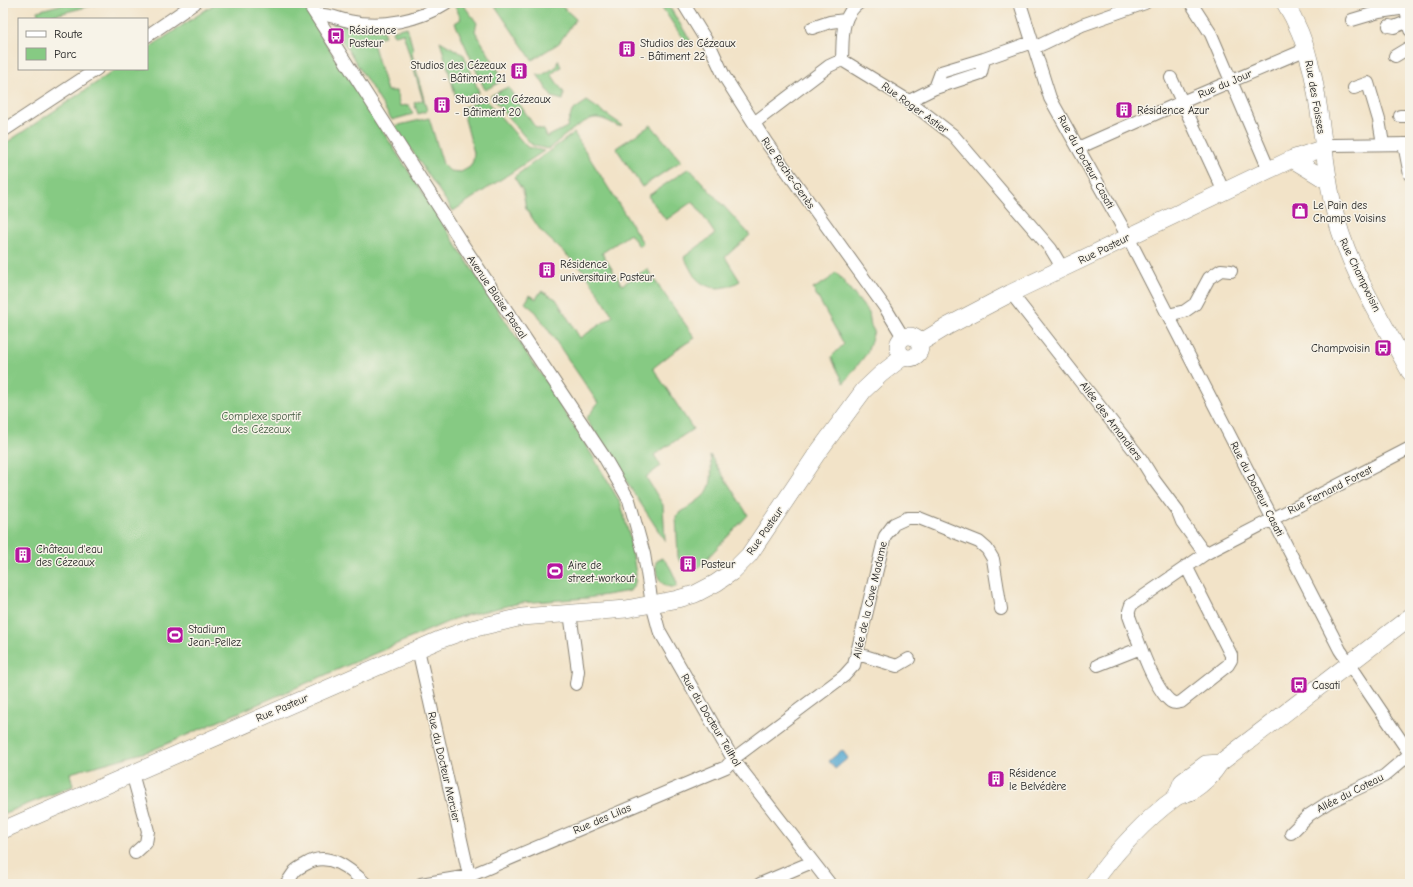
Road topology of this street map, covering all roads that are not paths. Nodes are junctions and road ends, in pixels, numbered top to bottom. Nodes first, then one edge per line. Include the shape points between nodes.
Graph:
1 (195, 3) edge
2 (308, 3) edge
3 (446, 3) edge
4 (683, 3) edge
5 (859, 3) edge
6 (1020, 3) edge
7 (1145, 3) edge
8 (1191, 3) edge
9 (1288, 4) edge
10 (1133, 5) edge
11 (1405, 5) edge
12 (316, 16) junction
13 (845, 20) junction
14 (1352, 20) dead end
15 (1389, 26) dead end
16 (1409, 26) edge
17 (812, 28) dead end
18 (148, 35) edge
19 (1033, 45) junction
20 (1410, 47) edge
21 (1307, 49) junction
22 (1395, 56) dead end
23 (842, 60) junction
24 (95, 70) edge
25 (1171, 78) dead end
26 (1231, 81) junction
27 (1354, 88) dead end
28 (908, 101) junction
29 (1182, 102) junction
30 (754, 123) junction
31 (3, 131) edge
32 (1383, 144) junction
33 (1407, 144) edge
34 (1078, 148) junction
35 (1324, 148) junction
36 (1292, 159) junction
37 (1269, 170) junction
38 (1410, 175) edge
39 (1328, 181) junction
40 (1224, 192) junction
41 (1128, 237) junction
42 (1063, 269) junction
43 (1231, 271) dead end
44 (1011, 293) junction
45 (1168, 315) junction
46 (903, 337) junction
47 (920, 343) junction
48 (903, 357) junction
49 (1410, 372) edge
50 (1410, 448) edge
51 (1272, 520) junction
52 (1206, 554) junction
53 (1186, 566) junction
54 (652, 604) junction
55 (1001, 609) dead end
56 (570, 613) junction
57 (1410, 617) edge
58 (1141, 648) junction
59 (418, 649) junction
60 (858, 654) junction
61 (909, 659) dead end
62 (1348, 663) junction
63 (1098, 665) dead end
64 (576, 684) dead end
65 (1410, 754) edge
66 (733, 759) junction
67 (132, 773) junction
68 (3, 830) edge
69 (1291, 833) dead end
70 (135, 853) dead end
71 (812, 862) junction
72 (470, 880) edge
73 (286, 884) edge
74 (366, 884) edge
75 (422, 884) edge
76 (760, 884) edge
77 (830, 884) edge
78 (1093, 884) edge

1 - 18 street
2 - 12 street, Avenue Blaise Pascal
3 - 12 street via 416,17 386,23 362,23 321,14
4 - 30 street, Rue Roche-Genès
5 - 13 street
6 - 19 street, Rue du Docteur Casati
7 - 10 street
8 - 26 street via 1211,34
9 - 21 main road, Rue des Foisses
10 - 19 street
11 - 14 street
11 - 16 street
12 - 54 street, Avenue Blaise Pascal via 465,248 603,455 629,500 644,554
13 - 17 street
13 - 23 street via 842,31
15 - 16 street
19 - 28 street via 984,59 981,73 934,88
19 - 34 street, Rue du Docteur Casati via 1050,98
20 - 22 street
21 - 26 street, Rue du Jour
21 - 35 main road, Rue des Foisses
23 - 28 street, Rue Roger Astier
23 - 30 street via 829,66
24 - 31 street
25 - 29 street
26 - 29 street, Rue du Jour
26 - 37 street
27 - 32 street via 1368,83
28 - 42 street, Rue Roger Astier via 953,135 1050,249
29 - 34 street, Rue du Jour
29 - 40 street
30 - 46 street, Rue Roche-Genès
32 - 33 street
32 - 35 street via 1333,145
33 - 38 street
34 - 41 street, Rue du Docteur Casati
35 - 36 main road, Rue Pasteur
35 - 39 main road, Rue Champvoisin
36 - 37 main road, Rue Pasteur
36 - 39 main road
37 - 40 main road, Rue Pasteur
39 - 49 main road, Rue Champvoisin via 1332,205 1351,261
40 - 41 main road, Rue Pasteur
41 - 42 main road, Rue Pasteur
41 - 45 street, Rue du Docteur Casati
42 - 44 main road, Rue Pasteur
43 - 45 street via 1221,270 1209,278 1195,304 1185,311
44 - 47 main road, Rue Pasteur
44 - 52 street, Allée des Amandiers via 1140,459
45 - 51 street, Rue du Docteur Casati
46 - 47 main road via 913,336
46 - 48 main road via 897,345 898,352
47 - 48 main road via 918,354 911,358
48 - 54 main road, Rue Pasteur via 864,390 749,555 732,572 695,594
50 - 51 street, Rue Fernand Forest
51 - 52 street, Rue Fernand Forest
51 - 62 street, Rue du Docteur Casati
52 - 53 street, Rue Fernand Forest
53 - 58 street, Rue Fernand Forest via 1132,605 1128,611
53 - 58 street via 1231,655 1231,660 1228,665 1176,704 1170,701 1157,684
54 - 56 main road, Rue Pasteur via 626,609
54 - 66 street, Rue du Docteur Teilhol via 659,630
55 - 60 street, Allée de la Cave Madame via 993,558 987,549 979,542 919,518 907,518 894,524 885,536
56 - 59 main road, Rue Pasteur via 502,621 467,630
56 - 64 street via 578,671
57 - 62 main road
58 - 63 street
59 - 67 main road, Rue Pasteur
59 - 72 street, Rue du Docteur Mercier
60 - 61 street via 898,666
60 - 66 street, Allée de la Cave Madame via 854,665 844,676
62 - 65 street, Rue du Docteur Casati
62 - 78 main road via 1220,763 1212,774 1191,791 1176,797 1146,822
65 - 69 street, Allée du Coteau via 1384,776 1329,802
66 - 71 street, Rue du Docteur Teilhol
66 - 72 street, Rue des Lilas via 726,767
67 - 68 main road, Rue Pasteur
67 - 70 street via 148,831 146,843
71 - 76 street
71 - 77 street, Rue du Docteur Teilhol
72 - 75 street, Rue des Lilas
73 - 74 street via 296,870 311,861 327,859 355,873

